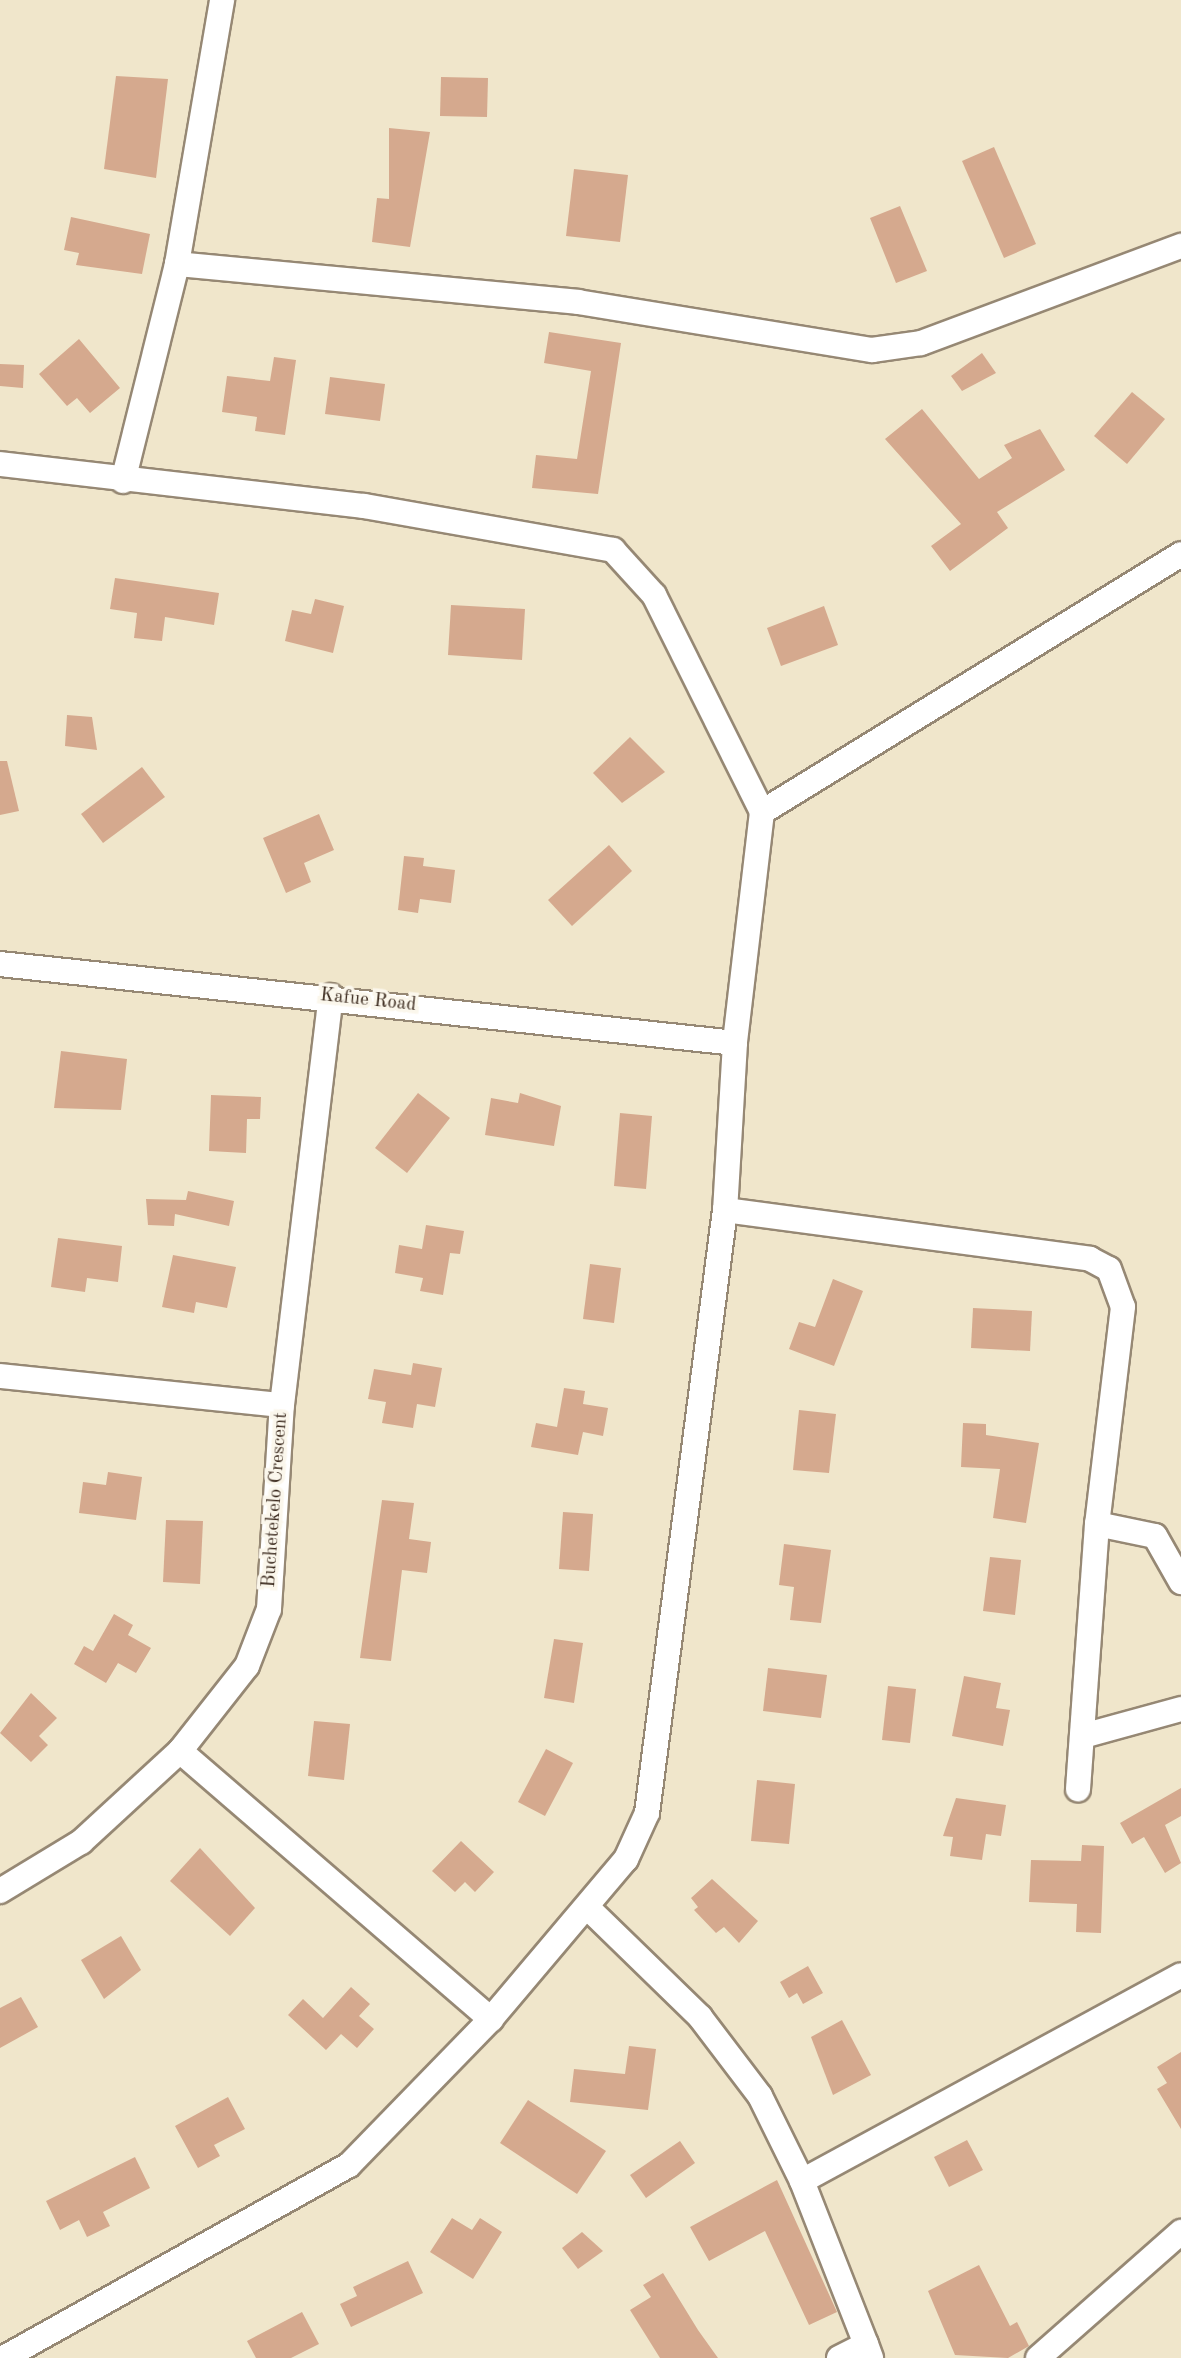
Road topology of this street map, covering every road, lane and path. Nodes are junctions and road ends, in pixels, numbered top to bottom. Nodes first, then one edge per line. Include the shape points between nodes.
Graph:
1 (222, 0) edge
2 (1181, 246) edge
3 (177, 264) junction
4 (0, 464) edge
5 (122, 481) junction
6 (1181, 554) edge
7 (762, 812) junction
8 (0, 964) edge
9 (331, 996) junction
10 (735, 1043) junction
11 (725, 1210) junction
12 (0, 1376) edge
13 (282, 1405) junction
14 (1097, 1524) junction
15 (1181, 1582) edge
16 (1181, 1709) edge
17 (1083, 1736) junction
18 (180, 1751) junction
19 (1077, 1789) dead end
20 (0, 1891) edge
21 (587, 1907) junction
22 (1178, 1983) edge
23 (492, 2019) junction
24 (802, 2180) junction
25 (1181, 2232) edge
26 (868, 2351) edge
27 (4, 2358) edge
28 (839, 2358) edge
29 (1038, 2358) edge

1 - 3 street
2 - 3 street via 921,343 872,350 578,302
3 - 5 street
4 - 5 street
5 - 7 street via 364,506 613,550 654,595
6 - 7 street
7 - 10 street
8 - 9 street, Kafue Road
9 - 10 street, Kafue Road
9 - 13 street, Buchetekelo Crescent
10 - 11 street
11 - 14 street via 1090,1259 1109,1269 1123,1307
11 - 21 street via 647,1813 626,1860
12 - 13 street
13 - 18 street, Buchetekelo Crescent via 269,1608 247,1666
14 - 15 street via 1137,1527 1155,1536
14 - 17 street
16 - 17 street
17 - 19 street
18 - 20 street, Buchetekelo Crescent via 81,1842
18 - 23 street
21 - 23 street
21 - 24 street via 700,2017 760,2096
22 - 24 street
23 - 27 street via 349,2165
24 - 26 street
25 - 29 street
26 - 28 street

